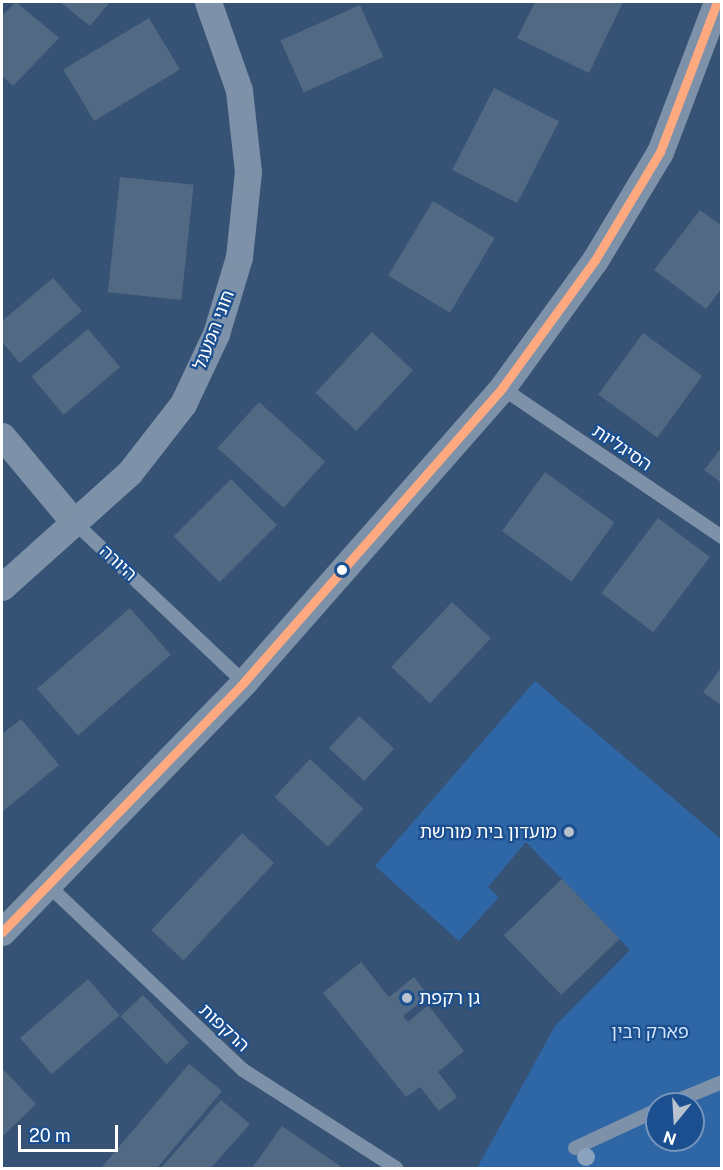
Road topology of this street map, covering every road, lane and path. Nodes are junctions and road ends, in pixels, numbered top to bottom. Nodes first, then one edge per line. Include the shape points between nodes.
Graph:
1 (208, 2) edge
2 (717, 2) edge
3 (714, 39) edge
4 (502, 388) junction
5 (2, 436) edge
6 (74, 522) junction
7 (722, 537) edge
8 (2, 587) edge
9 (244, 682) junction
10 (49, 886) junction
11 (2, 932) edge
12 (722, 1082) edge
13 (698, 1092) edge
14 (645, 1116) edge
15 (575, 1148) dead end
16 (396, 1168) edge

1 - 6 street, חוני המעגל via 239,90 248,171 239,257 216,334 183,404 130,472
2 - 3 street
3 - 4 street via 660,152 595,260
4 - 7 lane, הסיגליות
4 - 9 street
5 - 6 street, היורה
6 - 8 street, חוני המעגל
6 - 9 lane, היורה
9 - 10 street
10 - 11 street
10 - 16 lane, הרקפות via 243,1070
12 - 13 lane
14 - 15 lane

